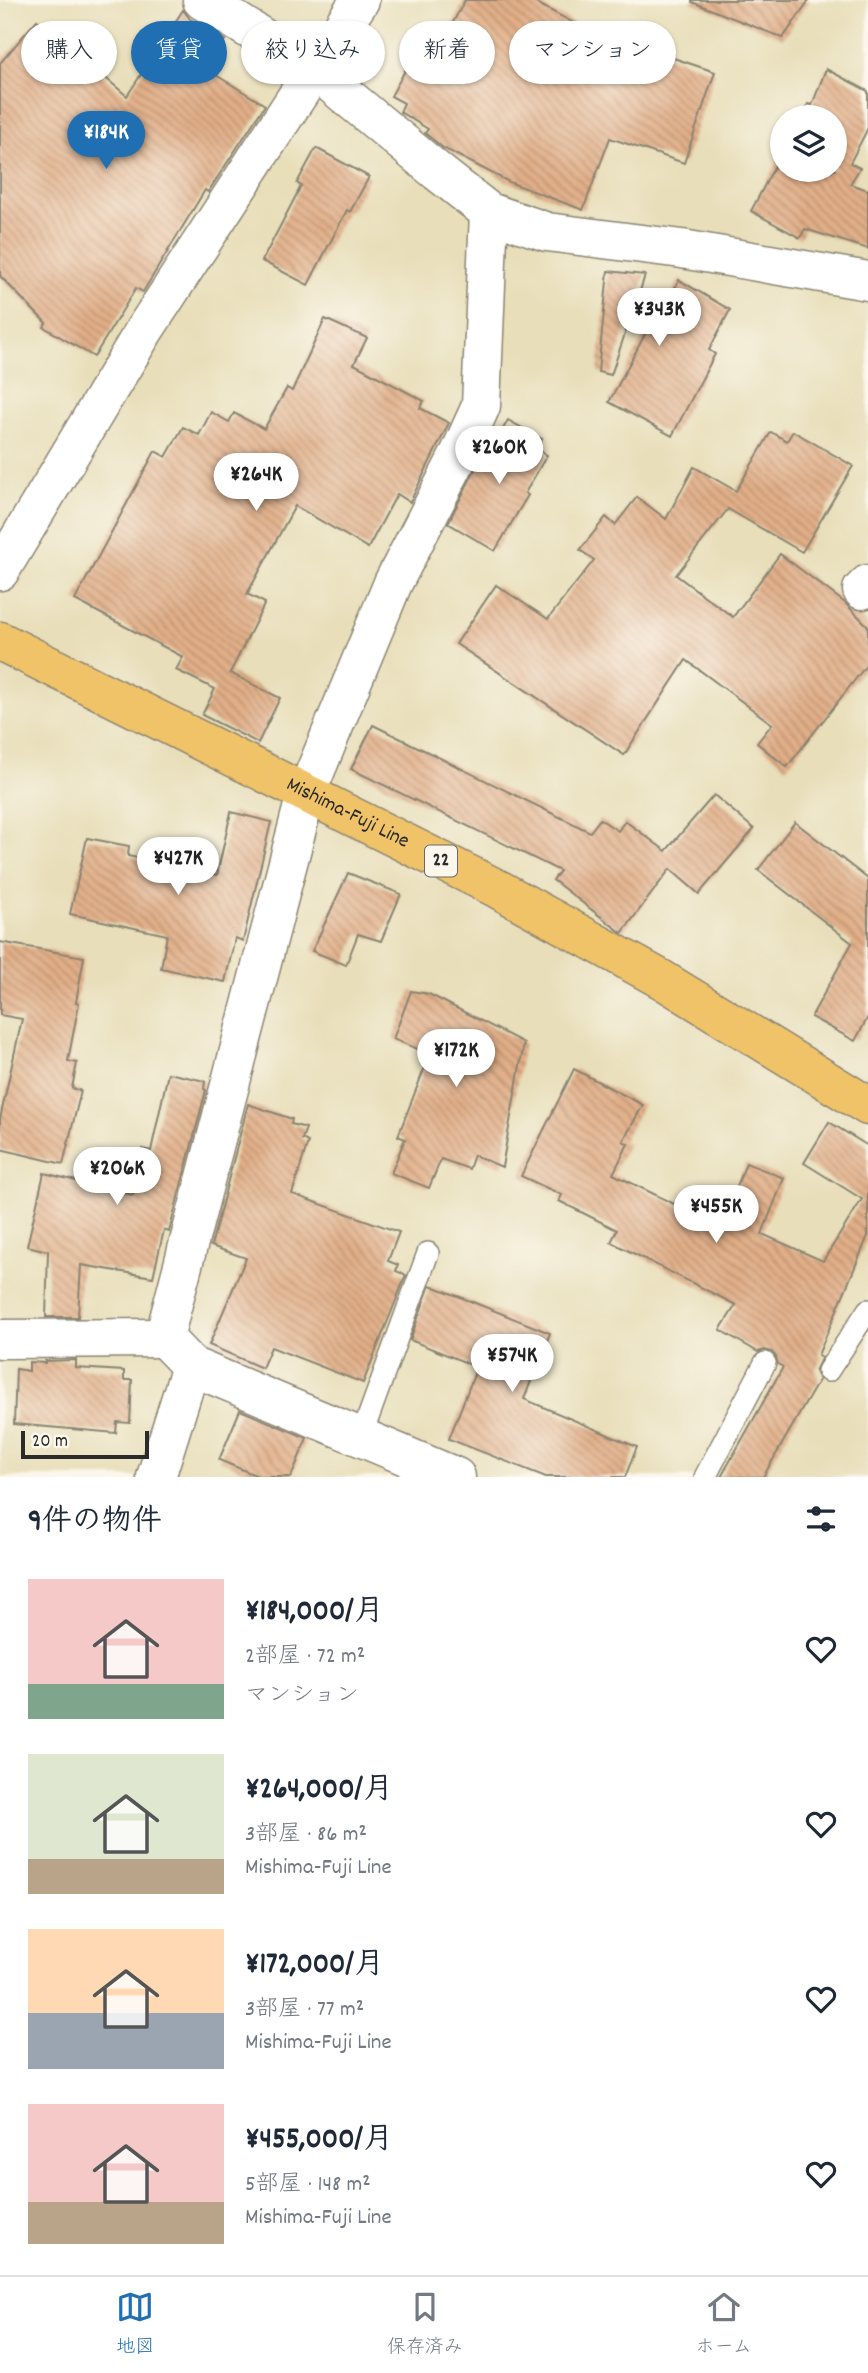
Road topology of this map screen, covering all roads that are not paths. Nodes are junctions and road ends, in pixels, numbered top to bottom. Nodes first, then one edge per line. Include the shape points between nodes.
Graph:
1 (202, 0) edge
2 (360, 0) edge
3 (346, 21) edge
4 (241, 24) edge
5 (306, 84) edge
6 (332, 84) edge
7 (489, 212) junction
8 (868, 281) edge
9 (0, 571) edge
10 (0, 641) edge
11 (306, 794) junction
12 (868, 1106) edge
13 (428, 1253) dead end
14 (868, 1310) edge
15 (164, 1338) junction
16 (0, 1339) edge
17 (765, 1363) dead end
18 (191, 1366) junction
19 (828, 1371) dead end
20 (361, 1437) junction
21 (156, 1477) edge
22 (456, 1477) edge
23 (705, 1477) edge

1 - 4 street
2 - 3 street
5 - 9 street via 145,329
6 - 7 street
7 - 8 street via 547,232
7 - 11 street via 481,405 393,583
10 - 11 main road, Mishima-Fuji Line / 22
11 - 12 main road, Mishima-Fuji Line / 22 via 498,889 649,972
11 - 15 street
13 - 20 lane
14 - 19 lane
15 - 16 street
15 - 18 street
17 - 23 lane
18 - 20 street
18 - 21 street
20 - 22 street

